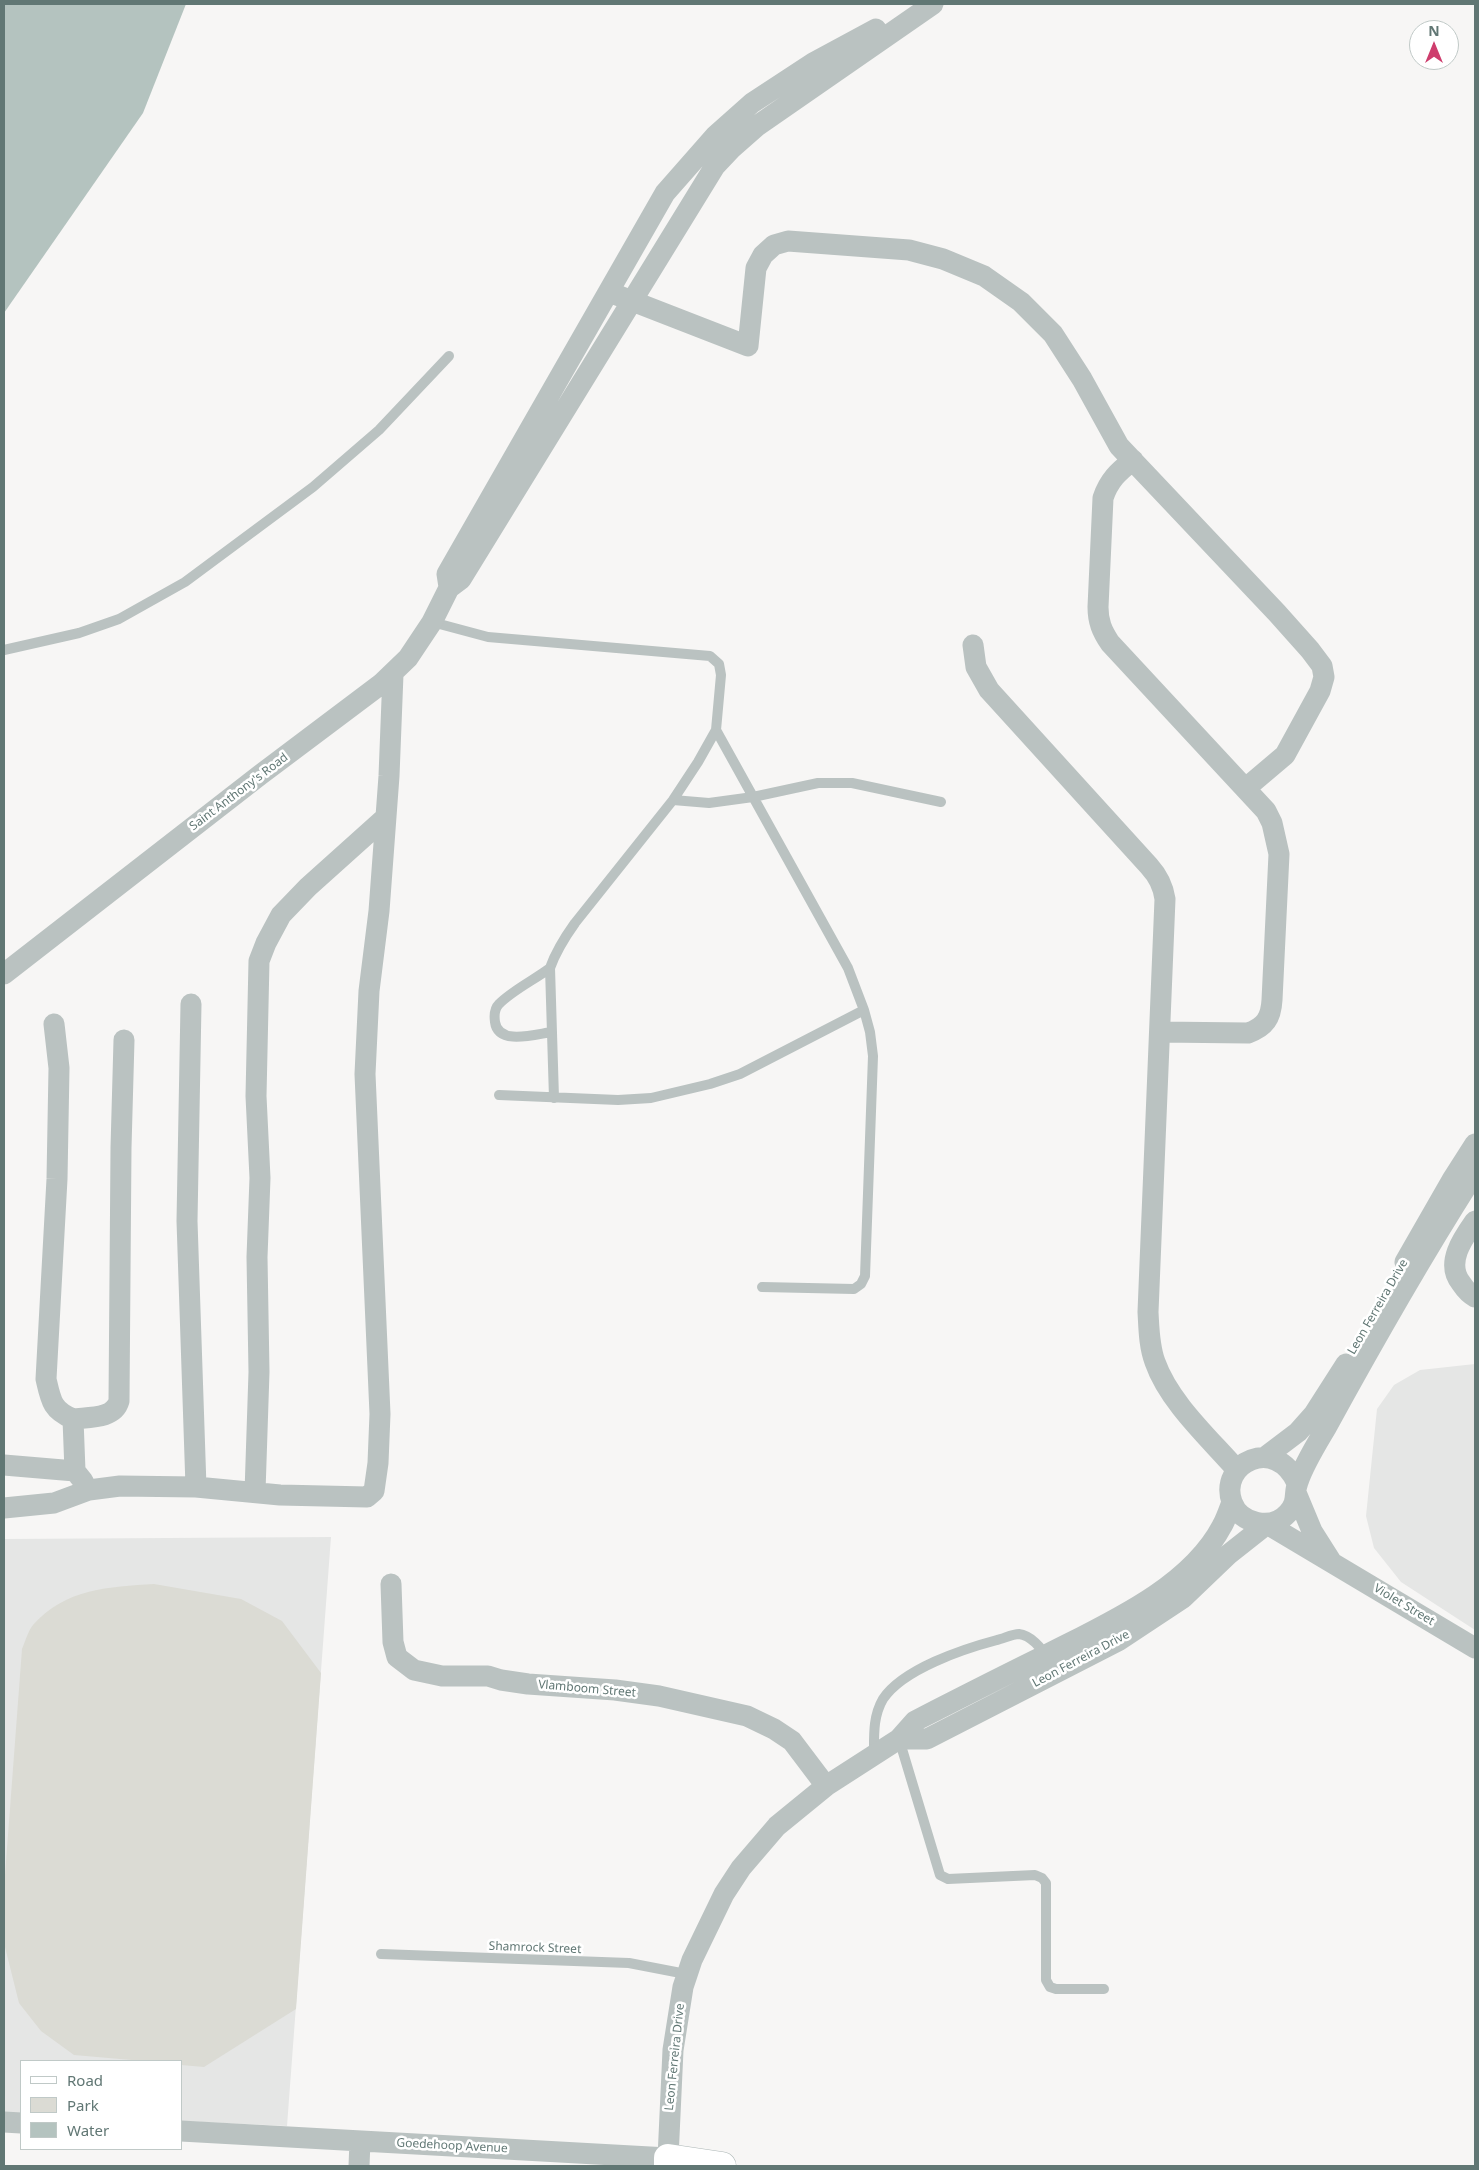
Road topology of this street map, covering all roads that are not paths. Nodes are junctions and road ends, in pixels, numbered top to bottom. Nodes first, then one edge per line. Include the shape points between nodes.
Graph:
1 (922, 4) edge
2 (933, 4) edge
3 (609, 292) junction
4 (632, 302) junction
5 (449, 356) dead end
6 (1133, 460) junction
7 (449, 588) junction
8 (432, 622) junction
9 (973, 646) dead end
10 (4, 650) edge
11 (393, 674) junction
12 (716, 730) junction
13 (1246, 788) junction
14 (753, 797) junction
15 (673, 800) junction
16 (941, 802) dead end
17 (386, 817) junction
18 (550, 968) junction
19 (4, 974) edge
20 (191, 1004) dead end
21 (864, 1010) junction
22 (54, 1024) dead end
23 (552, 1032) junction
24 (1160, 1032) junction
25 (124, 1040) dead end
26 (499, 1095) dead end
27 (554, 1098) junction
28 (1475, 1144) edge
29 (1475, 1173) edge
30 (1475, 1221) edge
31 (762, 1287) dead end
32 (1475, 1297) edge
33 (73, 1419) junction
34 (1265, 1457) junction
35 (4, 1465) edge
36 (1237, 1470) junction
37 (75, 1471) junction
38 (196, 1487) junction
39 (1297, 1489) junction
40 (89, 1490) junction
41 (255, 1492) junction
42 (1232, 1502) junction
43 (4, 1508) edge
44 (1267, 1524) junction
45 (1332, 1563) junction
46 (391, 1584) dead end
47 (1475, 1648) edge
48 (1046, 1655) junction
49 (1055, 1674) junction
50 (899, 1739) junction
51 (874, 1755) junction
52 (826, 1786) junction
53 (381, 1954) dead end
54 (686, 1974) junction
55 (1104, 1989) dead end
56 (4, 2122) edge
57 (20, 2123) edge
58 (182, 2132) edge
59 (360, 2141) junction
60 (668, 2162) edge
61 (359, 2166) edge
62 (722, 2166) edge

1 - 3 street via 813,63 752,103 716,136 665,193
2 - 4 street via 764,120 732,148 715,166
3 - 4 street
3 - 7 street via 447,574
4 - 6 street via 748,346 756,268 774,245 788,241 899,249 943,258 984,276 1021,302 1053,334 1119,446
4 - 7 street via 461,579
5 - 10 lane via 379,430 313,487 185,582 118,619 60,638
6 - 13 street via 1114,475 1103,498 1098,620 1110,643
6 - 13 street via 1284,620 1322,666 1324,677 1320,691 1285,755
7 - 8 street, Saint Anthony's Road
8 - 11 street, Saint Anthony's Road
8 - 12 lane via 488,636 710,656 719,664 721,675
9 - 24 street via 980,678 1153,870 1163,886 1166,899
11 - 17 street
11 - 19 street, Saint Anthony's Road
12 - 14 lane
12 - 15 lane
13 - 24 street via 1266,811 1278,846 1272,1010 1261,1028 1248,1033
14 - 15 lane via 709,803
14 - 16 lane via 818,783 852,783
14 - 21 lane via 848,968
15 - 18 lane via 575,923
17 - 41 street via 281,915 258,961 259,1372
17 - 41 street via 369,991 365,1074 380,1414 374,1490 367,1497
18 - 23 lane
18 - 23 lane via 498,1005 494,1014 495,1028 503,1035 514,1037
20 - 38 street via 187,1221
21 - 27 lane via 740,1074 710,1084 650,1098
21 - 31 lane via 873,1056 865,1276 854,1289
22 - 33 street via 59,1086 57,1179 46,1380 57,1410
23 - 27 lane
24 - 36 street via 1148,1312 1150,1340 1164,1383
25 - 33 street via 119,1400 114,1412
26 - 27 lane
28 - 34 street, Leon Ferreira Drive via 1323,1401 1298,1432
29 - 39 street, Leon Ferreira Drive via 1378,1337
30 - 32 street via 1455,1259 1457,1279
33 - 37 street
34 - 36 street via 1249,1461
34 - 39 street via 1285,1464
35 - 37 street
36 - 42 street via 1230,1491
37 - 40 street
38 - 40 street via 120,1486
38 - 41 street
39 - 44 street via 1294,1505 1287,1515
39 - 45 street via 1312,1531
40 - 43 street via 54,1503
42 - 44 street via 1245,1518
42 - 48 street, Leon Ferreira Drive via 1211,1543 1163,1589 1115,1620
44 - 45 street, Violet Street
44 - 49 street, Leon Ferreira Drive via 1182,1598 1118,1642
45 - 47 street, Violet Street
46 - 52 street, Vlamboom Street via 393,1642 398,1657 414,1670 442,1676 488,1676 528,1684 615,1690 747,1716 792,1741
48 - 49 lane
48 - 50 street, Leon Ferreira Drive via 915,1721
48 - 51 lane via 1030,1638 1018,1634 955,1652 905,1678 885,1697 878,1709 874,1722
49 - 50 street, Leon Ferreira Drive via 927,1739
50 - 51 street, Leon Ferreira Drive
50 - 55 lane via 940,1875 948,1879 1035,1875 1042,1878 1046,1883 1046,1980 1050,1987 1056,1989
51 - 52 street, Leon Ferreira Drive
52 - 54 street, Leon Ferreira Drive via 778,1826 741,1868 708,1925
53 - 54 lane, Shamrock Street via 629,1964
54 - 60 street, Leon Ferreira Drive via 675,2031
56 - 57 street
58 - 59 street, Goedehoop Avenue
59 - 60 street, Goedehoop Avenue
59 - 61 street
60 - 62 street, Goedehoop Avenue

